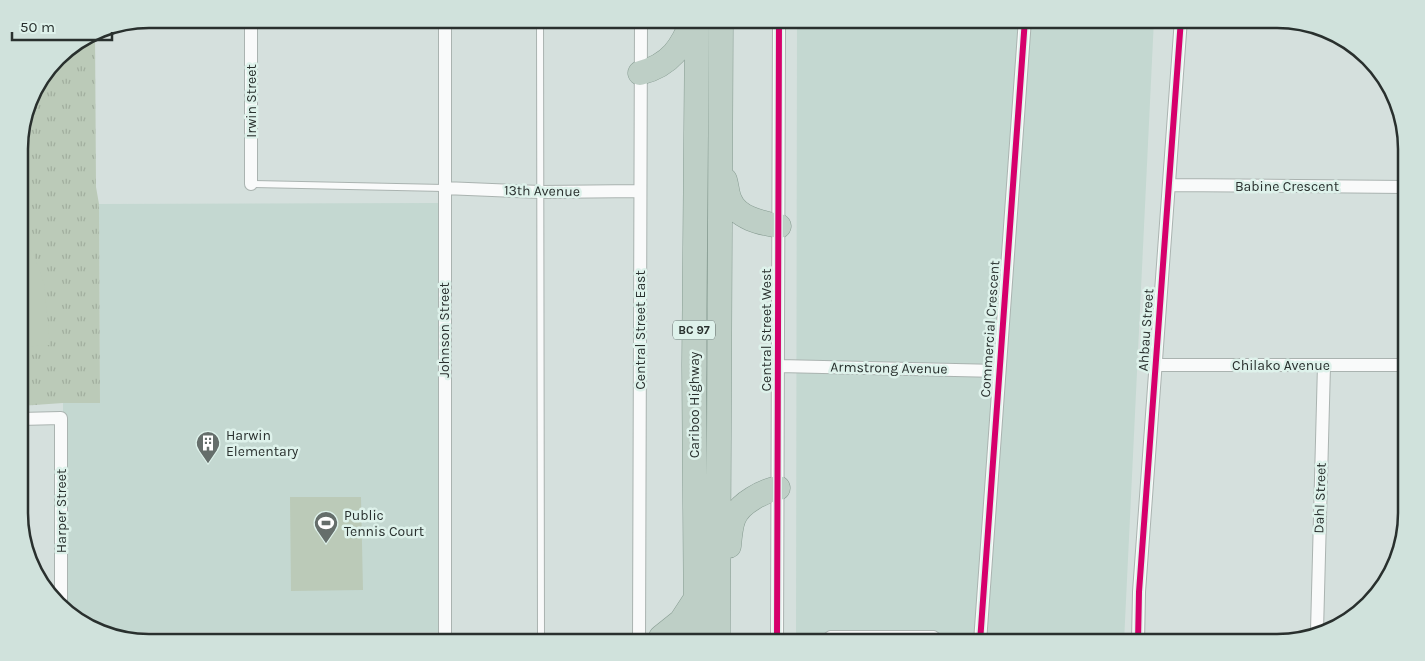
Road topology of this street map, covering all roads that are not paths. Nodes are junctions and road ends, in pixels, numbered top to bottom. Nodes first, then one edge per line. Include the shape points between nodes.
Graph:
1 (251, 28) edge
2 (445, 28) edge
3 (540, 28) edge
4 (641, 28) edge
5 (690, 28) edge
6 (697, 28) edge
7 (721, 28) edge
8 (778, 28) edge
9 (1024, 28) edge
10 (1180, 28) edge
11 (640, 73) junction
12 (720, 156) junction
13 (251, 184) joint
14 (1169, 185) junction
15 (1398, 187) edge
16 (444, 188) junction
17 (640, 191) junction
18 (541, 192) junction
19 (778, 226) junction
20 (1156, 365) junction
21 (1324, 365) junction
22 (1398, 365) edge
23 (778, 366) junction
24 (999, 371) junction
25 (28, 419) edge
26 (778, 488) junction
27 (61, 596) edge
28 (707, 601) junction
29 (1317, 626) edge
30 (777, 633) edge
31 (981, 633) edge
32 (1138, 633) edge
33 (445, 634) edge
34 (541, 634) edge
35 (652, 634) edge
36 (661, 634) edge
37 (698, 634) edge
38 (716, 634) edge

1 - 13 street, Irwin Street
2 - 16 street, Johnson Street
3 - 18 lane
4 - 11 street, Central Street East
5 - 11 highway via 677,52 653,70
6 - 28 highway, Cariboo Highway / BC 97 via 694,365
7 - 12 highway, Cariboo Highway / BC 97
8 - 19 street, Central Street West
9 - 24 street, Commercial Crescent
10 - 14 street, Ahbau Street
11 - 17 street, Central Street East
12 - 19 highway via 729,199 734,207 741,214
12 - 28 highway, Cariboo Highway / BC 97
13 - 16 lane
14 - 15 street, Babine Crescent
14 - 20 street, Ahbau Street
16 - 18 street, 13th Avenue
16 - 33 street, Johnson Street
17 - 18 street, 13th Avenue
17 - 35 street, Central Street East
18 - 34 lane
19 - 23 street, Central Street West
20 - 21 street, Chilako Avenue
20 - 32 street, Ahbau Street
21 - 22 street, Chilako Avenue
21 - 29 street, Dahl Street
23 - 24 street, Armstrong Avenue
23 - 26 street, Central Street West
24 - 31 street, Commercial Crescent
25 - 27 street, Harper Street via 62,418
26 - 28 highway via 765,490 741,506 734,516 726,574
26 - 30 street, Central Street West
28 - 36 highway
28 - 37 highway, Cariboo Highway / BC 97
28 - 38 highway, Cariboo Highway / BC 97

